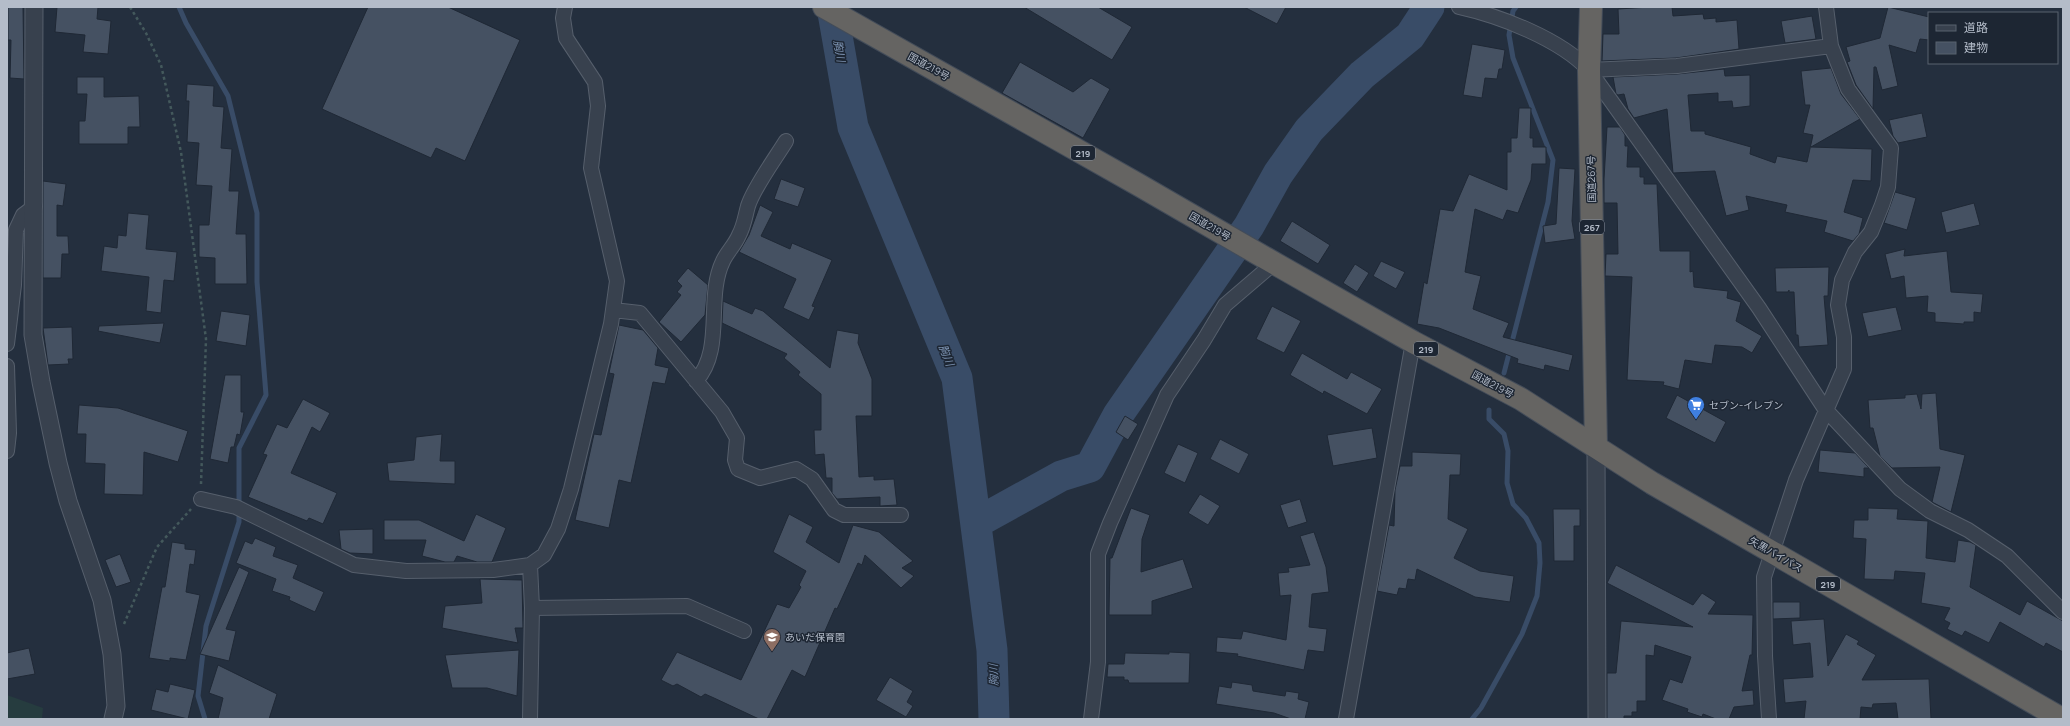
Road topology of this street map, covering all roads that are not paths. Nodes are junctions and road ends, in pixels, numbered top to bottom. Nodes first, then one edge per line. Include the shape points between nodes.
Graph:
1 (34, 7) edge
2 (564, 7) edge
3 (824, 7) edge
4 (1459, 7) edge
5 (1591, 7) edge
6 (1826, 7) edge
7 (1831, 46) junction
8 (1589, 70) junction
9 (786, 141) dead end
10 (35, 206) junction
11 (1274, 264) junction
12 (613, 310) junction
13 (1413, 342) junction
14 (7, 344) edge
15 (7, 366) edge
16 (696, 381) junction
17 (1826, 409) junction
18 (1596, 446) junction
19 (7, 451) edge
20 (201, 498) road end
21 (901, 515) dead end
22 (1772, 551) junction
23 (530, 564) junction
24 (532, 608) junction
25 (2063, 612) edge
26 (744, 632) dead end
27 (113, 719) edge
28 (530, 719) edge
29 (1091, 719) edge
30 (1346, 719) edge
31 (1597, 719) edge
32 (1769, 719) edge
33 (2062, 719) edge

1 - 10 street
2 - 12 street via 566,38 595,82 598,106 591,168 617,281
3 - 11 highway, 国道219号 / 219
4 - 8 street via 1510,23 1577,56
5 - 8 highway, 国道267号 / 267
6 - 7 street
7 - 8 street via 1678,66
7 - 17 street via 1848,89 1891,148 1888,187 1882,205 1871,232 1855,252 1842,280 1838,305 1844,337 1844,369
8 - 17 street via 1758,308
8 - 18 highway, 国道267号 / 267
9 - 16 street via 754,194 739,236 723,261 718,277 709,359 702,375
10 - 14 street via 23,215 16,230 14,285
10 - 27 street via 33,335 58,463 68,501 102,600 112,654 116,706
11 - 13 highway, 国道219号 / 219
11 - 29 street via 1225,305 1167,395 1110,523 1098,554 1098,662
12 - 16 street via 640,314
12 - 23 street via 558,530 544,555
13 - 18 highway, 国道219号 / 219 via 1521,399
13 - 30 street
15 - 19 street
16 - 21 street via 722,412 737,438 735,460 738,469 760,478 796,469 812,479 834,510 844,515
17 - 22 street via 1796,480
17 - 25 street via 1900,489 1930,511 1968,530 2007,556
18 - 22 highway, 矢黒バイパス / 219 via 1652,483
18 - 31 street
20 - 23 street via 236,507 354,565 406,571 493,570
22 - 32 street via 1764,577 1763,604
22 - 33 highway, 矢黒バイパス / 219
23 - 24 street
24 - 26 street via 687,606
24 - 28 street

